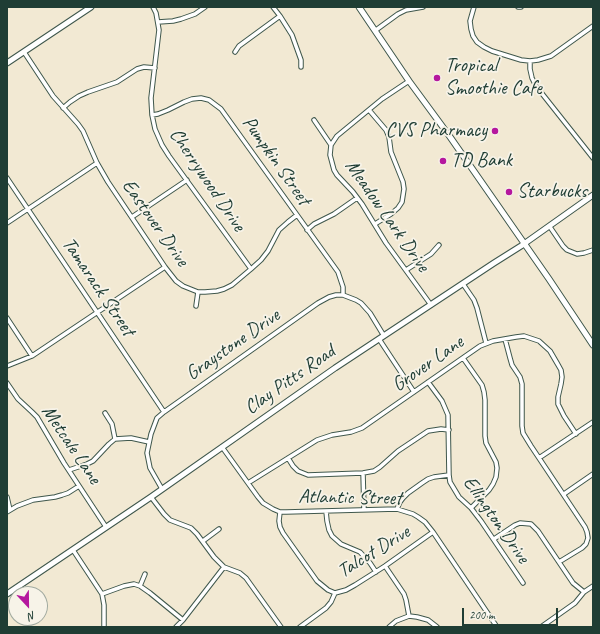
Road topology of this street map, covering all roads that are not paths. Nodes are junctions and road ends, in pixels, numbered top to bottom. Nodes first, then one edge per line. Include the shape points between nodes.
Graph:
1 (91, 7) edge
2 (153, 7) edge
3 (205, 7) edge
4 (273, 7) edge
5 (359, 7) edge
6 (423, 7) edge
7 (474, 7) edge
8 (280, 16) junction
9 (158, 22) junction
10 (593, 26) edge
11 (376, 30) junction
12 (24, 52) junction
13 (236, 52) dead end
14 (8, 61) edge
15 (530, 61) junction
16 (301, 67) dead end
17 (155, 68) junction
18 (409, 80) junction
19 (63, 108) junction
20 (369, 110) junction
21 (152, 115) junction
22 (314, 120) dead end
23 (331, 146) junction
24 (593, 158) edge
25 (97, 163) junction
26 (7, 178) edge
27 (187, 180) junction
28 (593, 195) edge
29 (357, 198) junction
30 (28, 209) junction
31 (297, 215) junction
32 (132, 217) junction
33 (7, 223) edge
34 (375, 224) junction
35 (550, 227) junction
36 (307, 230) junction
37 (525, 244) junction
38 (439, 245) dead end
39 (592, 251) edge
40 (165, 267) junction
41 (251, 269) junction
42 (406, 270) junction
43 (463, 284) junction
44 (198, 292) junction
45 (343, 295) junction
46 (431, 305) junction
47 (196, 306) dead end
48 (97, 313) junction
49 (7, 318) edge
50 (382, 338) junction
51 (505, 339) junction
52 (486, 343) junction
53 (593, 344) edge
54 (32, 356) junction
55 (463, 358) junction
56 (7, 366) edge
57 (428, 382) junction
58 (7, 383) edge
59 (414, 392) junction
60 (164, 412) junction
61 (105, 413) dead end
62 (593, 422) edge
63 (449, 430) junction
64 (576, 434) junction
65 (115, 439) junction
66 (148, 442) junction
67 (222, 448) junction
68 (288, 458) junction
69 (539, 458) junction
70 (69, 470) junction
71 (363, 473) junction
72 (593, 474) edge
73 (448, 475) junction
74 (248, 482) junction
75 (79, 486) junction
76 (162, 489) junction
77 (564, 494) junction
78 (7, 497) edge
79 (151, 497) junction
80 (471, 508) junction
81 (397, 509) junction
82 (364, 510) junction
83 (8, 511) edge
84 (326, 511) junction
85 (280, 512) junction
86 (106, 527) junction
87 (219, 529) dead end
88 (434, 532) junction
89 (494, 539) junction
90 (203, 541) junction
91 (73, 550) junction
92 (559, 562) junction
93 (385, 566) junction
94 (224, 567) junction
95 (376, 572) junction
96 (145, 574) dead end
97 (523, 583) dead end
98 (140, 586) junction
99 (593, 586) edge
100 (584, 592) junction
101 (335, 593) junction
102 (7, 594) edge
103 (102, 594) junction
104 (409, 616) junction
105 (183, 620) junction
106 (104, 627) edge
107 (176, 627) edge
108 (281, 627) edge
109 (300, 627) edge
110 (389, 627) edge
111 (437, 627) edge
112 (497, 627) edge
113 (541, 627) edge

1 - 12 street
2 - 9 street, Cherrywood Drive
3 - 9 street via 181,19
4 - 8 street
5 - 11 street
6 - 11 street via 406,10
7 - 15 street via 470,21 477,42 492,51
8 - 13 street via 239,46
8 - 16 street via 292,35 302,60
9 - 17 street, Cherrywood Drive
10 - 15 street via 551,56
11 - 18 street
12 - 14 street
12 - 19 street, Eastover Drive
15 - 24 street via 532,78 536,86
17 - 19 street via 136,69 117,82 79,96
17 - 21 street, Cherrywood Drive via 151,98
18 - 20 street, Meadow Lark Drive
18 - 37 street
19 - 25 street, Eastover Drive via 83,131
20 - 23 street, Meadow Lark Drive via 337,136
20 - 34 street via 386,130 404,189 402,202 398,208
21 - 27 street, Cherrywood Drive via 162,145
21 - 31 street, Pumpkin Street via 192,99 201,98 216,104
22 - 23 street
23 - 29 street, Meadow Lark Drive via 330,155 334,170
25 - 30 street
25 - 32 street, Eastover Drive
26 - 30 street, Tamarack Street
27 - 32 street
27 - 41 street, Cherrywood Drive
28 - 35 street, Clay Pitts Road
29 - 34 street, Meadow Lark Drive
29 - 36 street
30 - 33 street
30 - 48 street, Tamarack Street
31 - 36 street, Pumpkin Street
31 - 41 street, Eastover Drive via 279,230 268,251
32 - 40 street, Eastover Drive
34 - 42 street, Meadow Lark Drive
35 - 37 street, Clay Pitts Road
35 - 39 street via 567,250 577,254
36 - 45 street, Pumpkin Street via 338,272
37 - 43 street, Clay Pitts Road
37 - 53 street
38 - 42 street via 431,254
40 - 44 street, Eastover Drive via 183,286
40 - 48 street
41 - 44 street, Eastover Drive via 224,289
42 - 46 street, Meadow Lark Drive
43 - 46 street, Clay Pitts Road
43 - 52 street via 474,300
44 - 47 street
45 - 50 street via 361,303 370,313
45 - 60 street, Graystone Drive via 330,297 318,303
46 - 50 street, Clay Pitts Road
48 - 54 street
48 - 60 street, Tamarack Street
49 - 54 street
50 - 59 street
50 - 67 street, Clay Pitts Road
51 - 52 street, Grover Lane
51 - 64 street, Grover Lane via 524,336 532,338 550,351 560,370 558,404
51 - 69 street via 512,365 522,384 523,433
52 - 55 street, Grover Lane
54 - 56 street
55 - 57 street, Grover Lane
55 - 80 street via 484,392 486,443 497,468 493,484
57 - 59 street, Grover Lane
57 - 63 street, Ellington Drive via 446,408
58 - 70 street, Metcale Lane via 18,399 32,412
59 - 68 street, Grover Lane via 357,430 321,439
60 - 66 street, Graystone Drive via 157,418
61 - 65 street via 112,424
62 - 64 street
63 - 71 street via 428,431 374,471
63 - 73 street, Ellington Drive
64 - 69 street
65 - 66 street via 131,438
65 - 70 street via 92,461
66 - 76 street, Graystone Drive via 150,468
67 - 74 street, Atlantic Street
67 - 76 street, Clay Pitts Road
68 - 71 street via 293,466 308,475
68 - 74 street, Grover Lane
69 - 77 street
70 - 75 street, Metcale Lane
71 - 82 street
72 - 77 street
73 - 80 street, Ellington Drive via 456,492
73 - 81 street via 434,477 422,483 403,498
74 - 85 street, Atlantic Street via 263,503
75 - 83 street via 68,493 33,500
75 - 86 street, Metcale Lane
76 - 79 street, Clay Pitts Road
77 - 92 street via 585,527 588,538 582,548
78 - 83 street
79 - 86 street, Clay Pitts Road
79 - 90 street via 170,520 191,528
80 - 89 street, Ellington Drive
81 - 82 street, Atlantic Street
81 - 88 street, Atlantic Street via 418,517
82 - 84 street, Atlantic Street
84 - 85 street, Atlantic Street
84 - 95 street via 332,536 341,544 360,552
85 - 101 street, Talcot Drive via 279,521 283,533 317,581
86 - 91 street, Clay Pitts Road
87 - 90 street
88 - 93 street, Talcot Drive
88 - 112 street, Atlantic Street
89 - 92 street via 515,525 531,524
89 - 97 street, Ellington Drive
90 - 94 street
91 - 102 street, Clay Pitts Road
91 - 103 street
92 - 100 street via 573,583
93 - 95 street, Talcot Drive
93 - 104 street via 404,594
94 - 105 street
94 - 108 street via 246,578
95 - 101 street, Talcot Drive via 351,588
96 - 98 street
98 - 103 street via 124,586
98 - 105 street
99 - 100 street
100 - 113 street via 575,603
101 - 109 street via 326,608
103 - 106 street
104 - 110 street
104 - 111 street via 428,620
105 - 107 street

